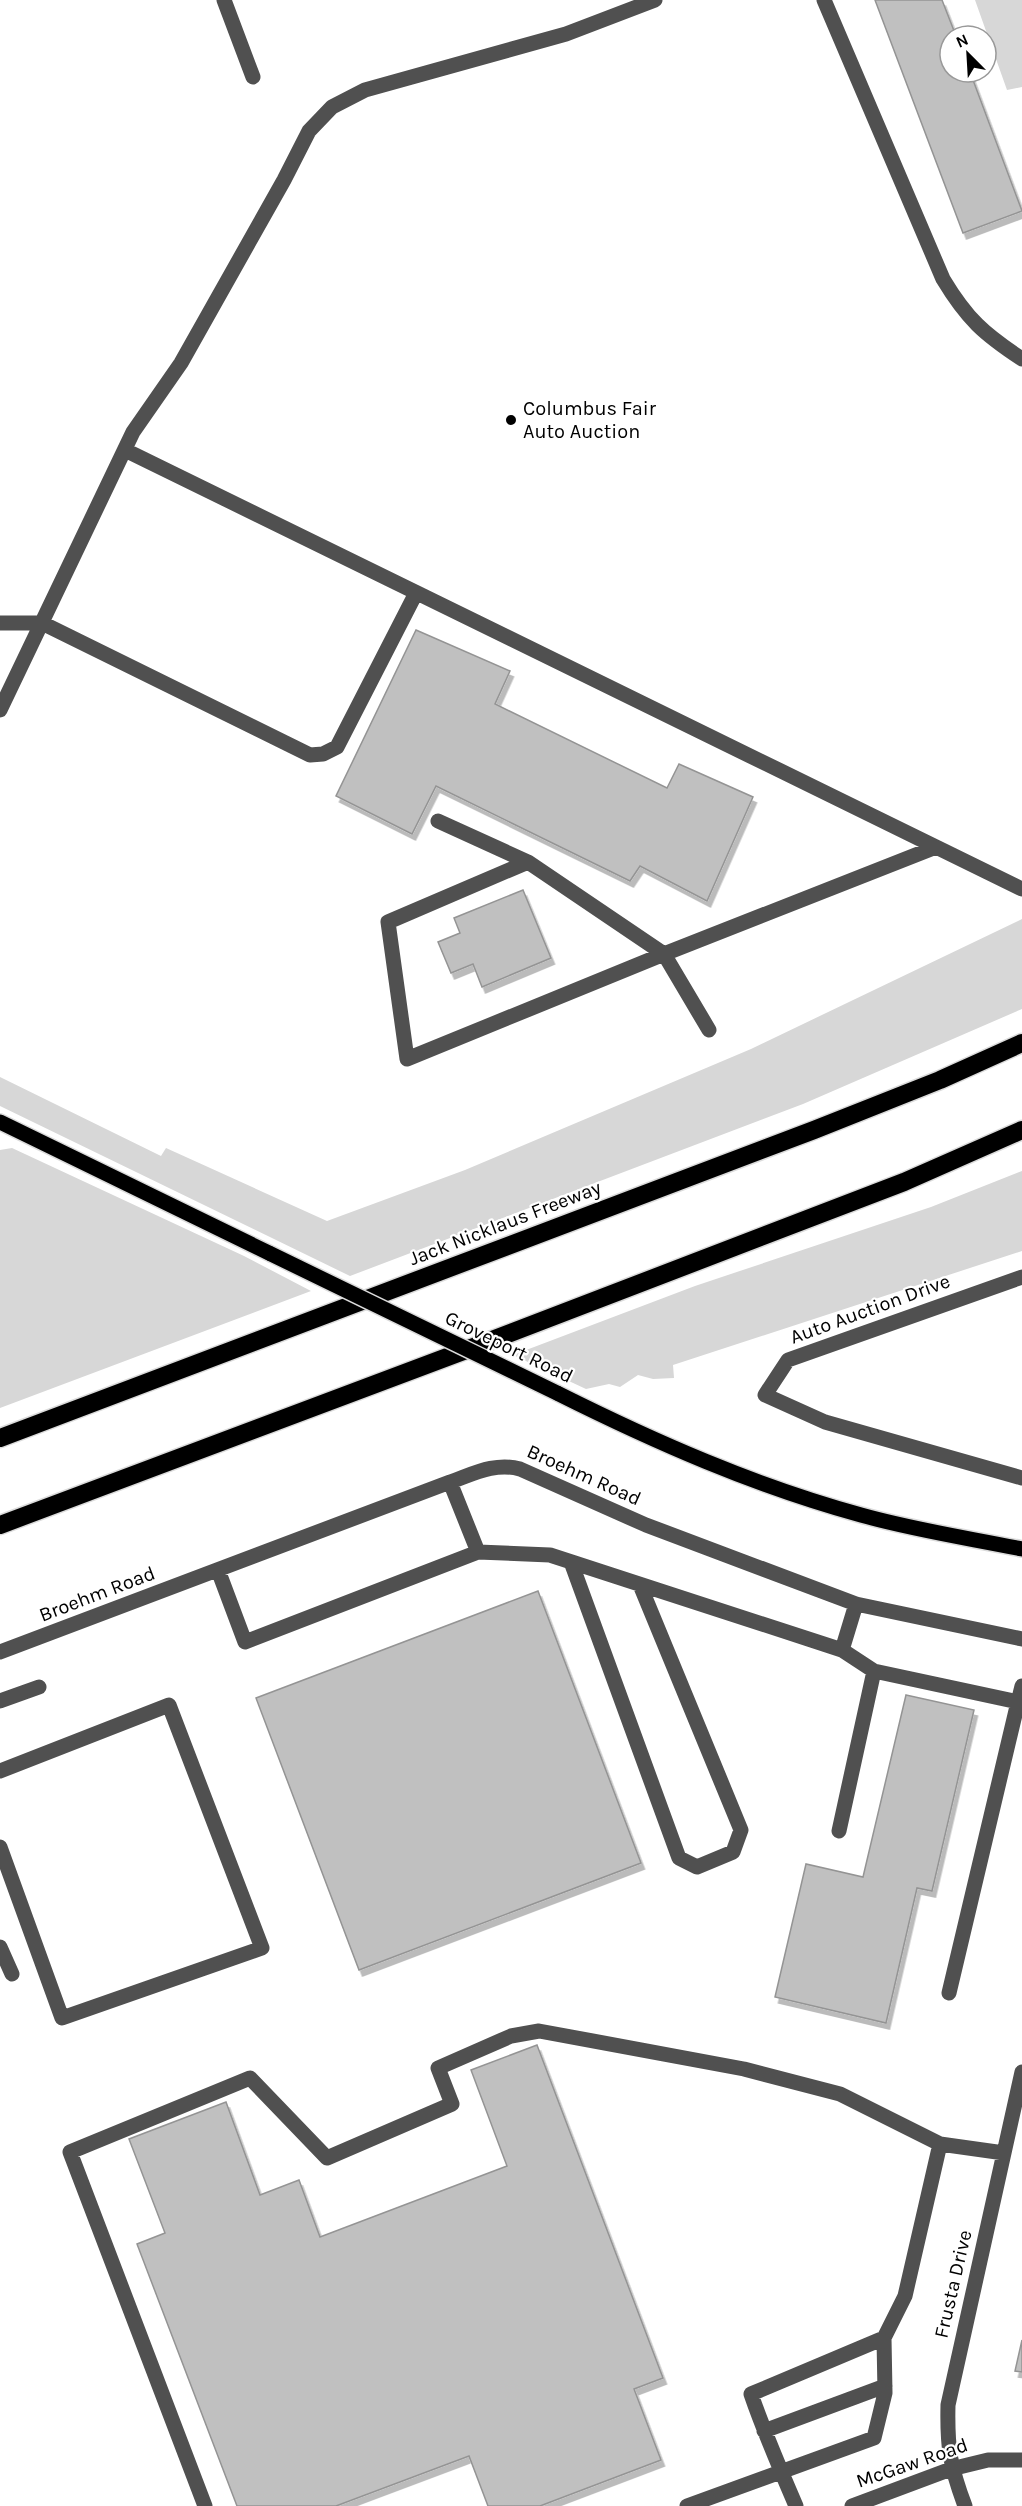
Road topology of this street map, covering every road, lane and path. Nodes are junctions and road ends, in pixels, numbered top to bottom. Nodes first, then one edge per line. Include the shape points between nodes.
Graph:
1 (224, 0) edge
2 (655, 0) edge
3 (824, 0) edge
4 (253, 77) dead end
5 (1022, 359) edge
6 (125, 450) junction
7 (416, 593) junction
8 (0, 623) edge
9 (42, 623) junction
10 (0, 710) edge
11 (438, 821) dead end
12 (936, 847) junction
13 (528, 862) junction
14 (1022, 889) edge
15 (664, 954) junction
16 (709, 1030) dead end
17 (1022, 1034) edge
18 (1022, 1043) edge
19 (940, 1080) junction
20 (0, 1122) edge
21 (1022, 1130) edge
22 (1022, 1277) edge
23 (0, 1438) edge
24 (1022, 1478) edge
25 (450, 1482) junction
26 (0, 1525) edge
27 (1022, 1549) edge
28 (478, 1552) junction
29 (571, 1562) junction
30 (218, 1570) junction
31 (640, 1585) junction
32 (856, 1604) junction
33 (1022, 1639) edge
34 (842, 1650) junction
35 (0, 1653) edge
36 (874, 1671) junction
37 (1022, 1686) edge
38 (39, 1687) dead end
39 (0, 1701) edge
40 (1018, 1702) junction
41 (0, 1770) edge
42 (838, 1831) dead end
43 (0, 1848) edge
44 (0, 1947) edge
45 (12, 1974) dead end
46 (949, 1993) dead end
47 (1022, 2072) edge
48 (1019, 2099) edge
49 (940, 2144) junction
50 (1004, 2153) junction
51 (884, 2338) junction
52 (885, 2386) junction
53 (764, 2432) junction
54 (1022, 2460) edge
55 (951, 2469) junction
56 (781, 2470) junction
57 (205, 2506) edge
58 (687, 2506) edge
59 (796, 2506) edge
60 (852, 2506) edge
61 (965, 2506) edge

1 - 4 street
2 - 6 street via 566,34 365,90 332,106 309,131 181,363 133,432
3 - 5 street via 943,279 964,313 987,336
6 - 7 street
6 - 9 street
7 - 9 street via 337,747 323,754 310,754
7 - 12 street
8 - 9 street
9 - 10 street
11 - 13 street
12 - 14 street
12 - 15 street
13 - 15 street
13 - 15 street via 388,922 407,1059
15 - 16 street
17 - 19 highway
18 - 19 highway, Jack Nicklaus Freeway
19 - 23 highway, Jack Nicklaus Freeway
20 - 27 main road, Groveport Road, bridge via 668,1447 748,1479 862,1516
21 - 26 highway via 882,1190
22 - 24 street, Auto Auction Drive via 788,1360 765,1395 825,1422
25 - 28 street
25 - 30 street, Broehm Road
25 - 32 street, Broehm Road via 494,1467 520,1469 646,1526
28 - 29 street via 550,1555
28 - 30 street via 245,1642
29 - 31 street
29 - 31 street via 679,1858 697,1867 733,1852 741,1830
30 - 35 street, Broehm Road
31 - 34 street
32 - 33 street, Broehm Road
32 - 34 street
34 - 36 street
36 - 40 street
36 - 42 street
37 - 40 street
38 - 39 street
40 - 46 street
41 - 43 street via 169,1705 262,1948 62,2018
44 - 45 street
47 - 48 street, Frusta Drive
48 - 50 street, Frusta Drive
49 - 50 street
49 - 51 street via 904,2296
49 - 57 street via 840,2094 744,2069 539,2031 511,2036 438,2068 452,2104 327,2158 250,2078 70,2152
50 - 55 street, Frusta Drive via 948,2405
51 - 52 street
51 - 53 street via 751,2394
52 - 53 street
52 - 56 street via 874,2438
53 - 56 street
54 - 55 street, McGaw Road via 988,2460
55 - 60 street, McGaw Road
55 - 61 street, Frusta Drive
56 - 58 street
56 - 59 street

